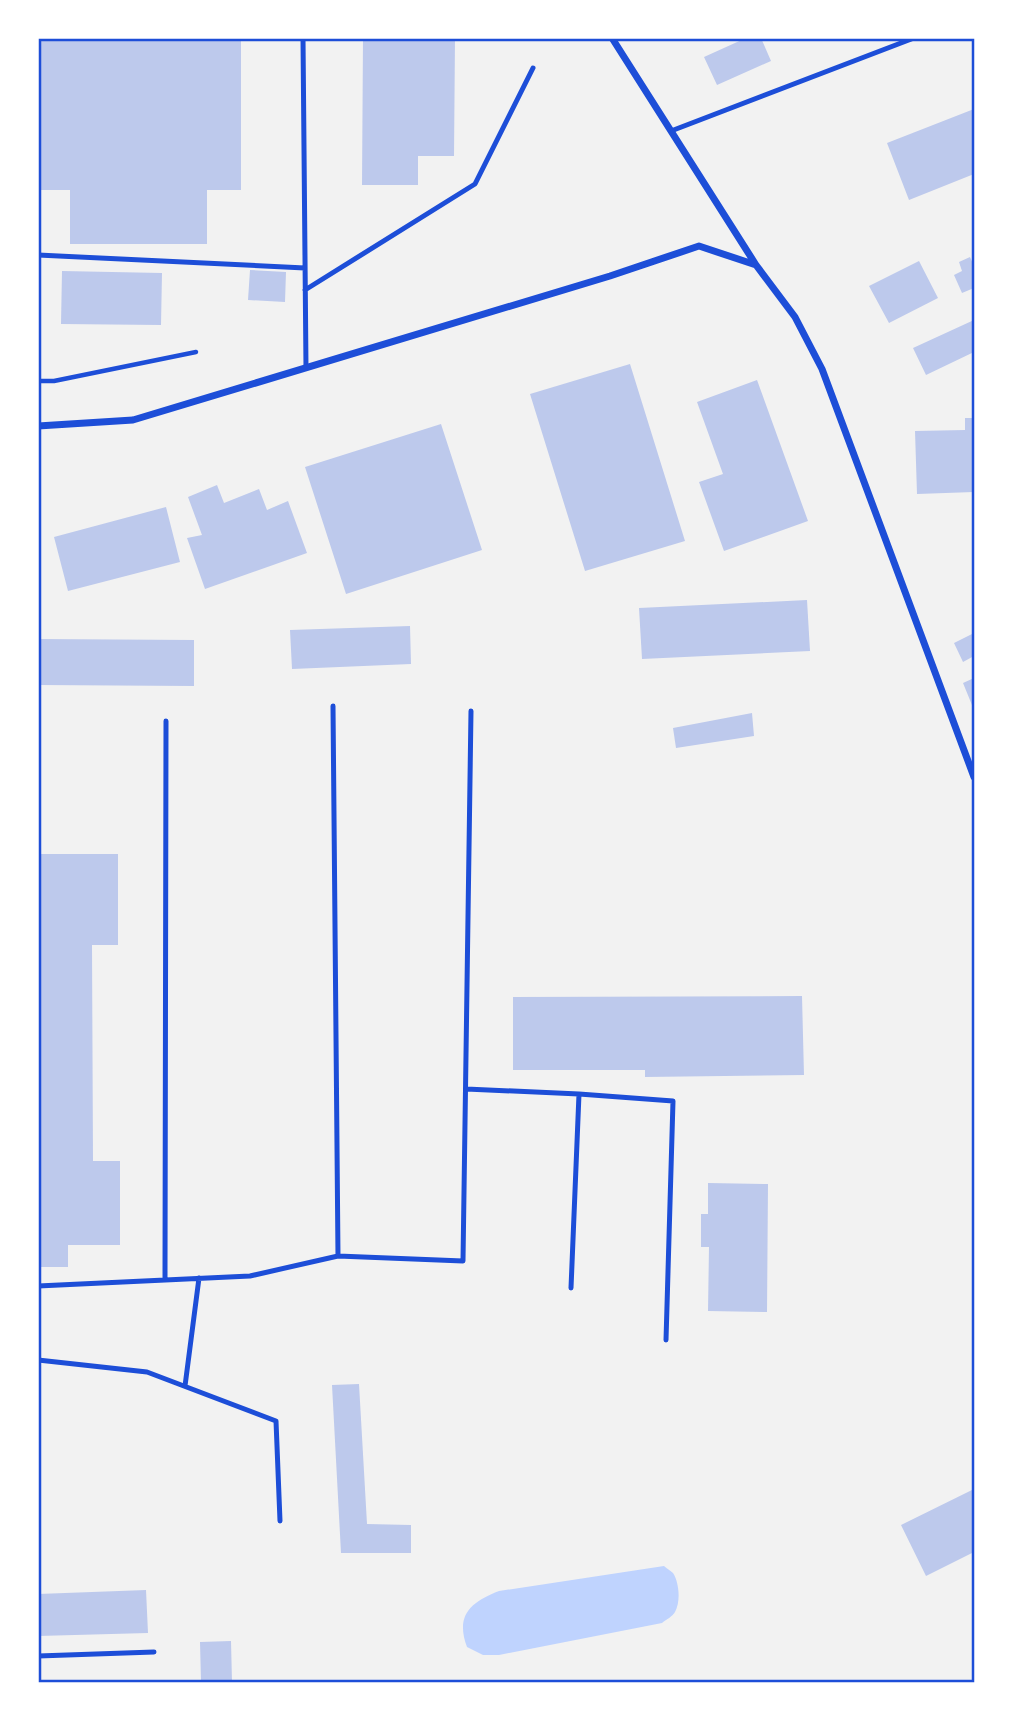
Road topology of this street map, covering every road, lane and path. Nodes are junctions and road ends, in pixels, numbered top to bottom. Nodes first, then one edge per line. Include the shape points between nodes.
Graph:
1 (303, 38) edge
2 (612, 38) edge
3 (914, 38) edge
4 (533, 68) dead end
5 (671, 131) junction
6 (38, 256) edge
7 (756, 265) junction
8 (305, 268) junction
9 (305, 290) junction
10 (196, 352) dead end
11 (306, 368) junction
12 (38, 381) edge
13 (38, 426) edge
14 (333, 706) dead end
15 (471, 711) dead end
16 (166, 721) dead end
17 (975, 777) edge
18 (466, 1089) junction
19 (579, 1094) junction
20 (338, 1256) junction
21 (199, 1278) junction
22 (165, 1280) junction
23 (38, 1286) edge
24 (571, 1288) dead end
25 (666, 1340) dead end
26 (38, 1360) edge
27 (185, 1386) junction
28 (279, 1521) dead end
29 (154, 1652) dead end
30 (38, 1656) edge

1 - 8 lane
2 - 5 street
3 - 5 lane
4 - 9 lane via 475,184
5 - 7 street
6 - 8 lane
7 - 11 street via 699,246
7 - 17 street via 795,317 822,369
8 - 9 lane
9 - 11 lane
10 - 12 path
11 - 13 street via 133,420
14 - 20 lane
15 - 18 lane
16 - 22 lane
18 - 19 lane
18 - 20 lane via 463,1261
19 - 24 lane
19 - 25 lane via 673,1101
20 - 21 lane via 250,1276
21 - 22 lane
21 - 27 lane
22 - 23 lane
26 - 27 lane via 147,1372
27 - 28 lane via 276,1421
29 - 30 lane

